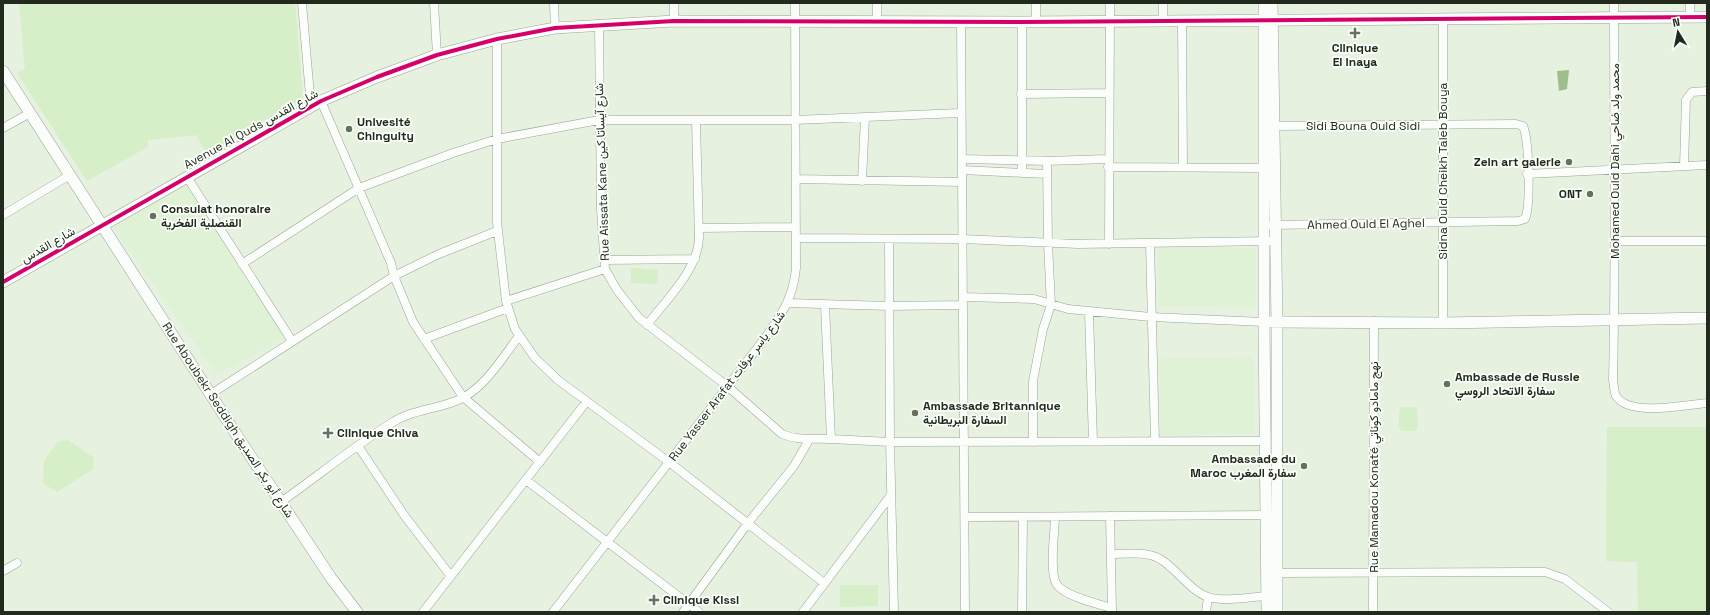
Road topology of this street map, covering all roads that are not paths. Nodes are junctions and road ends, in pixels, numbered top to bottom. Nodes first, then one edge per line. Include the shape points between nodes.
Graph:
1 (302, 3) edge
2 (434, 3) edge
3 (554, 3) edge
4 (674, 3) edge
5 (795, 3) edge
6 (877, 3) edge
7 (1036, 3) edge
8 (1110, 3) edge
9 (1163, 3) edge
10 (1264, 3) edge
11 (1272, 3) edge
12 (1614, 3) edge
13 (1690, 3) edge
14 (1614, 17) junction
15 (1690, 17) junction
16 (1707, 17) edge
17 (1442, 18) junction
18 (1164, 20) junction
19 (1268, 20) junction
20 (674, 21) junction
21 (795, 21) junction
22 (1110, 21) junction
23 (1182, 21) junction
24 (877, 22) junction
25 (961, 22) junction
26 (1022, 22) junction
27 (1036, 22) junction
28 (599, 24) junction
29 (555, 28) junction
30 (497, 39) junction
31 (437, 55) junction
32 (3, 71) edge
33 (1707, 91) edge
34 (1109, 93) junction
35 (1022, 94) junction
36 (321, 101) junction
37 (311, 107) junction
38 (30, 113) junction
39 (960, 114) junction
40 (865, 118) junction
41 (600, 120) junction
42 (696, 120) junction
43 (795, 120) junction
44 (1274, 126) junction
45 (1443, 126) junction
46 (3, 128) edge
47 (496, 139) junction
48 (962, 159) junction
49 (1023, 160) junction
50 (1047, 161) junction
51 (1108, 163) junction
52 (1707, 165) edge
53 (1684, 166) junction
54 (1183, 167) junction
55 (1264, 168) junction
56 (1614, 169) junction
57 (962, 170) junction
58 (1022, 173) junction
59 (1048, 174) junction
60 (1527, 174) junction
61 (70, 175) junction
62 (187, 177) junction
63 (796, 179) junction
64 (862, 181) junction
65 (962, 182) junction
66 (359, 188) junction
67 (3, 215) edge
68 (1443, 223) junction
69 (1270, 225) junction
70 (102, 226) junction
71 (796, 227) junction
72 (699, 228) junction
73 (497, 231) junction
74 (796, 238) junction
75 (889, 239) junction
76 (962, 239) junction
77 (1271, 241) junction
78 (1616, 241) junction
79 (1707, 241) edge
80 (1048, 243) junction
81 (1109, 244) junction
82 (1150, 244) junction
83 (695, 259) junction
84 (604, 260) junction
85 (242, 264) junction
86 (605, 269) junction
87 (394, 276) junction
88 (3, 282) edge
89 (962, 301) junction
90 (788, 303) junction
91 (507, 304) junction
92 (825, 305) junction
93 (1052, 305) junction
94 (889, 306) junction
95 (1089, 312) junction
96 (1151, 317) junction
97 (1707, 318) edge
98 (1615, 320) junction
99 (1374, 321) junction
100 (1264, 322) junction
101 (1277, 322) junction
102 (1443, 323) junction
103 (647, 325) junction
104 (519, 336) junction
105 (424, 339) junction
106 (292, 341) junction
107 (727, 386) junction
108 (210, 394) junction
109 (463, 397) junction
110 (587, 401) junction
111 (1707, 403) edge
112 (831, 439) junction
113 (809, 440) junction
114 (1155, 441) junction
115 (1266, 441) junction
116 (890, 442) junction
117 (963, 442) junction
118 (1033, 442) junction
119 (1093, 442) junction
120 (358, 446) junction
121 (540, 462) junction
122 (669, 462) junction
123 (526, 480) junction
124 (891, 495) junction
125 (281, 502) junction
126 (1266, 515) junction
127 (1110, 516) junction
128 (965, 517) junction
129 (1023, 517) junction
130 (1055, 517) junction
131 (748, 523) junction
132 (607, 541) junction
133 (1111, 554) junction
134 (17, 564) dead end
135 (3, 571) edge
136 (1373, 571) junction
137 (1278, 573) junction
138 (450, 575) junction
139 (824, 583) junction
140 (1267, 596) junction
141 (1208, 597) junction
142 (689, 603) junction
143 (1112, 610) edge
144 (357, 612) edge
145 (423, 612) edge
146 (553, 612) edge
147 (682, 612) edge
148 (699, 612) edge
149 (803, 612) edge
150 (894, 612) edge
151 (965, 612) edge
152 (1022, 612) edge
153 (1206, 612) edge
154 (1267, 612) edge
155 (1278, 612) edge
156 (1373, 612) edge
157 (1608, 612) edge

1 - 37 street
2 - 31 street
3 - 29 street
4 - 20 street
5 - 21 street, Rue Yasser Arafat شارع ياسر عرفات
6 - 24 street
7 - 27 street
8 - 22 street
9 - 18 street
10 - 19 street
11 - 19 street
12 - 14 street, Mohamed Ould Dahi محمد ولد ضاحي
13 - 15 street
14 - 15 street, Avenue Al Quds شارع القدس
14 - 17 street, Avenue Al Quds شارع القدس
14 - 56 street, Mohamed Ould Dahi محمد ولد ضاحي
15 - 16 street, Avenue Al Quds شارع القدس
17 - 19 street, Avenue Al Quds شارع القدس
17 - 45 street, Sidna Ould Cheikh Taleb Bouya
18 - 22 street, Avenue Al Quds شارع القدس
18 - 23 street, Avenue Al Quds شارع القدس
19 - 23 street, Avenue Al Quds شارع القدس
19 - 44 street
19 - 55 street
20 - 21 street, Avenue Al Quds شارع القدس
20 - 28 street, Avenue Al Quds شارع القدس
21 - 24 street, Avenue Al Quds شارع القدس
21 - 43 street, Rue Yasser Arafat شارع ياسر عرفات
22 - 27 street, Avenue Al Quds شارع القدس
22 - 34 street
23 - 54 street
24 - 25 street, Avenue Al Quds شارع القدس
25 - 26 street, Avenue Al Quds شارع القدس
25 - 39 street
26 - 27 street, Avenue Al Quds شارع القدس
26 - 35 street
28 - 29 street, Avenue Al Quds شارع القدس
28 - 41 street, Rue Aissata Kane شارع آيساتا كين
29 - 30 street, Avenue Al Quds شارع القدس
30 - 31 street, Avenue Al Quds شارع القدس
30 - 47 street
31 - 36 street, Avenue Al Quds شارع القدس
32 - 38 street, Rue Aboubekr Seddigh شارع أبو بكر الصديق
33 - 53 street via 1692,92 1686,100
34 - 35 street
34 - 51 street
35 - 49 street
36 - 37 street, Avenue Al Quds شارع القدس
36 - 66 street
37 - 62 street, Avenue Al Quds شارع القدس
38 - 46 street
38 - 61 street, Rue Aboubekr Seddigh شارع أبو بكر الصديق
39 - 40 street
39 - 48 street
40 - 43 street
40 - 64 street
41 - 42 street
41 - 47 street
41 - 84 street, Rue Aissata Kane شارع آيساتا كين
42 - 43 street
42 - 72 street
43 - 63 street, Rue Yasser Arafat شارع ياسر عرفات
44 - 45 street, Sidi Bouna Ould Sidi
44 - 69 street
45 - 60 street, Sidi Bouna Ould Sidi via 1523,126 1527,138
45 - 68 street, Sidna Ould Cheikh Taleb Bouya
47 - 66 street
47 - 73 street
48 - 49 street
48 - 57 street
49 - 50 street
49 - 58 street
50 - 51 street
50 - 59 street
51 - 54 street
51 - 81 street
52 - 53 street
53 - 56 street
54 - 55 street
55 - 69 street
56 - 60 street
56 - 78 street, Mohamed Ould Dahi محمد ولد ضاحي
57 - 58 street
57 - 65 street
58 - 59 street
59 - 80 street
60 - 68 street, Ahmed Ould El Aghel via 1528,208 1525,220
61 - 67 street
61 - 70 street, Rue Aboubekr Seddigh شارع أبو بكر الصديق
62 - 70 street, Avenue Al Quds شارع القدس
62 - 85 street
63 - 64 street
63 - 71 street, Rue Yasser Arafat شارع ياسر عرفات
64 - 65 street
65 - 76 street
66 - 85 street
66 - 87 street via 391,263
68 - 69 street, Ahmed Ould El Aghel
68 - 102 street, Sidna Ould Cheikh Taleb Bouya
69 - 77 street
70 - 88 street, شارع القدس
70 - 108 street, Rue Aboubekr Seddigh شارع أبو بكر الصديق
71 - 72 street
71 - 74 street, Rue Yasser Arafat شارع ياسر عرفات
72 - 83 street
73 - 87 street via 439,254
73 - 91 street
74 - 75 street
74 - 90 street, Rue Yasser Arafat شارع ياسر عرفات via 795,277
75 - 76 street
75 - 94 street
76 - 80 street
76 - 89 street
77 - 82 street
77 - 100 street
77 - 101 street
78 - 79 street
78 - 98 street, Mohamed Ould Dahi محمد ولد ضاحي
80 - 81 street
80 - 93 street
81 - 82 street
82 - 96 street
83 - 84 street
83 - 103 street
84 - 86 street, Rue Aissata Kane شارع آيساتا كين
85 - 106 street
86 - 91 street
86 - 103 street, Rue Aissata Kane شارع آيساتا كين via 625,300
87 - 105 street via 413,322
87 - 106 street
89 - 93 street via 1016,297 1034,298
89 - 94 street
89 - 117 street
90 - 92 street
90 - 107 street, Rue Yasser Arafat شارع ياسر عرفات via 765,338
91 - 104 street
91 - 105 street
92 - 94 street
92 - 112 street
93 - 95 street
93 - 118 street via 1043,329 1033,381
94 - 116 street
95 - 96 street
95 - 119 street
96 - 100 street
96 - 114 street
97 - 98 street
98 - 102 street
98 - 111 street, Mohamed Ould Dahi محمد ولد ضاحي via 1613,380 1616,396 1625,405 1643,408
99 - 101 street
99 - 102 street
99 - 136 street, Rue Mamadou Konaté نهج مامادو كوناتي
100 - 101 street
100 - 115 street
101 - 137 street
103 - 107 street, Rue Aissata Kane شارع آيساتا كين
104 - 109 street via 482,382
104 - 110 street via 547,370
105 - 109 street
106 - 108 street
107 - 113 street, Rue Aissata Kane شارع آيساتا كين via 782,434
107 - 122 street, Rue Yasser Arafat شارع ياسر عرفات
108 - 125 street, Rue Aboubekr Seddigh شارع أبو بكر الصديق
109 - 120 street via 405,416
109 - 121 street
110 - 121 street
110 - 122 street
112 - 113 street, Rue Aissata Kane شارع آيساتا كين
112 - 116 street, Rue Aissata Kane شارع آيساتا كين
113 - 131 street via 794,466
114 - 115 street, Rue Aissata Kane شارع آيساتا كين
114 - 119 street, Rue Aissata Kane شارع آيساتا كين
115 - 126 street
116 - 117 street, Rue Aissata Kane شارع آيساتا كين
116 - 124 street
117 - 118 street, Rue Aissata Kane شارع آيساتا كين
117 - 128 street
118 - 119 street, Rue Aissata Kane شارع آيساتا كين
120 - 125 street
120 - 138 street via 404,515
121 - 123 street
122 - 131 street
122 - 132 street, Rue Yasser Arafat شارع ياسر عرفات
123 - 132 street
123 - 138 street
124 - 139 street
124 - 150 street
125 - 144 street, Rue Aboubekr Seddigh شارع أبو بكر الصديق via 331,578
126 - 127 street
126 - 140 street
127 - 130 street
127 - 133 street
128 - 129 street
128 - 151 street
129 - 130 street
129 - 152 street
130 - 143 street via 1053,569 1057,586
131 - 139 street
131 - 142 street
132 - 142 street
132 - 146 street, Rue Yasser Arafat شارع ياسر عرفات
133 - 141 street via 1150,555 1160,559
133 - 143 street
134 - 135 street
136 - 137 street
136 - 156 street, Rue Mamadou Konaté نهج مامادو كوناتي
136 - 157 street via 1545,572 1565,579
137 - 155 street
138 - 145 street
139 - 149 street
140 - 141 street via 1222,599
140 - 154 street
141 - 153 street
142 - 147 street
142 - 148 street

